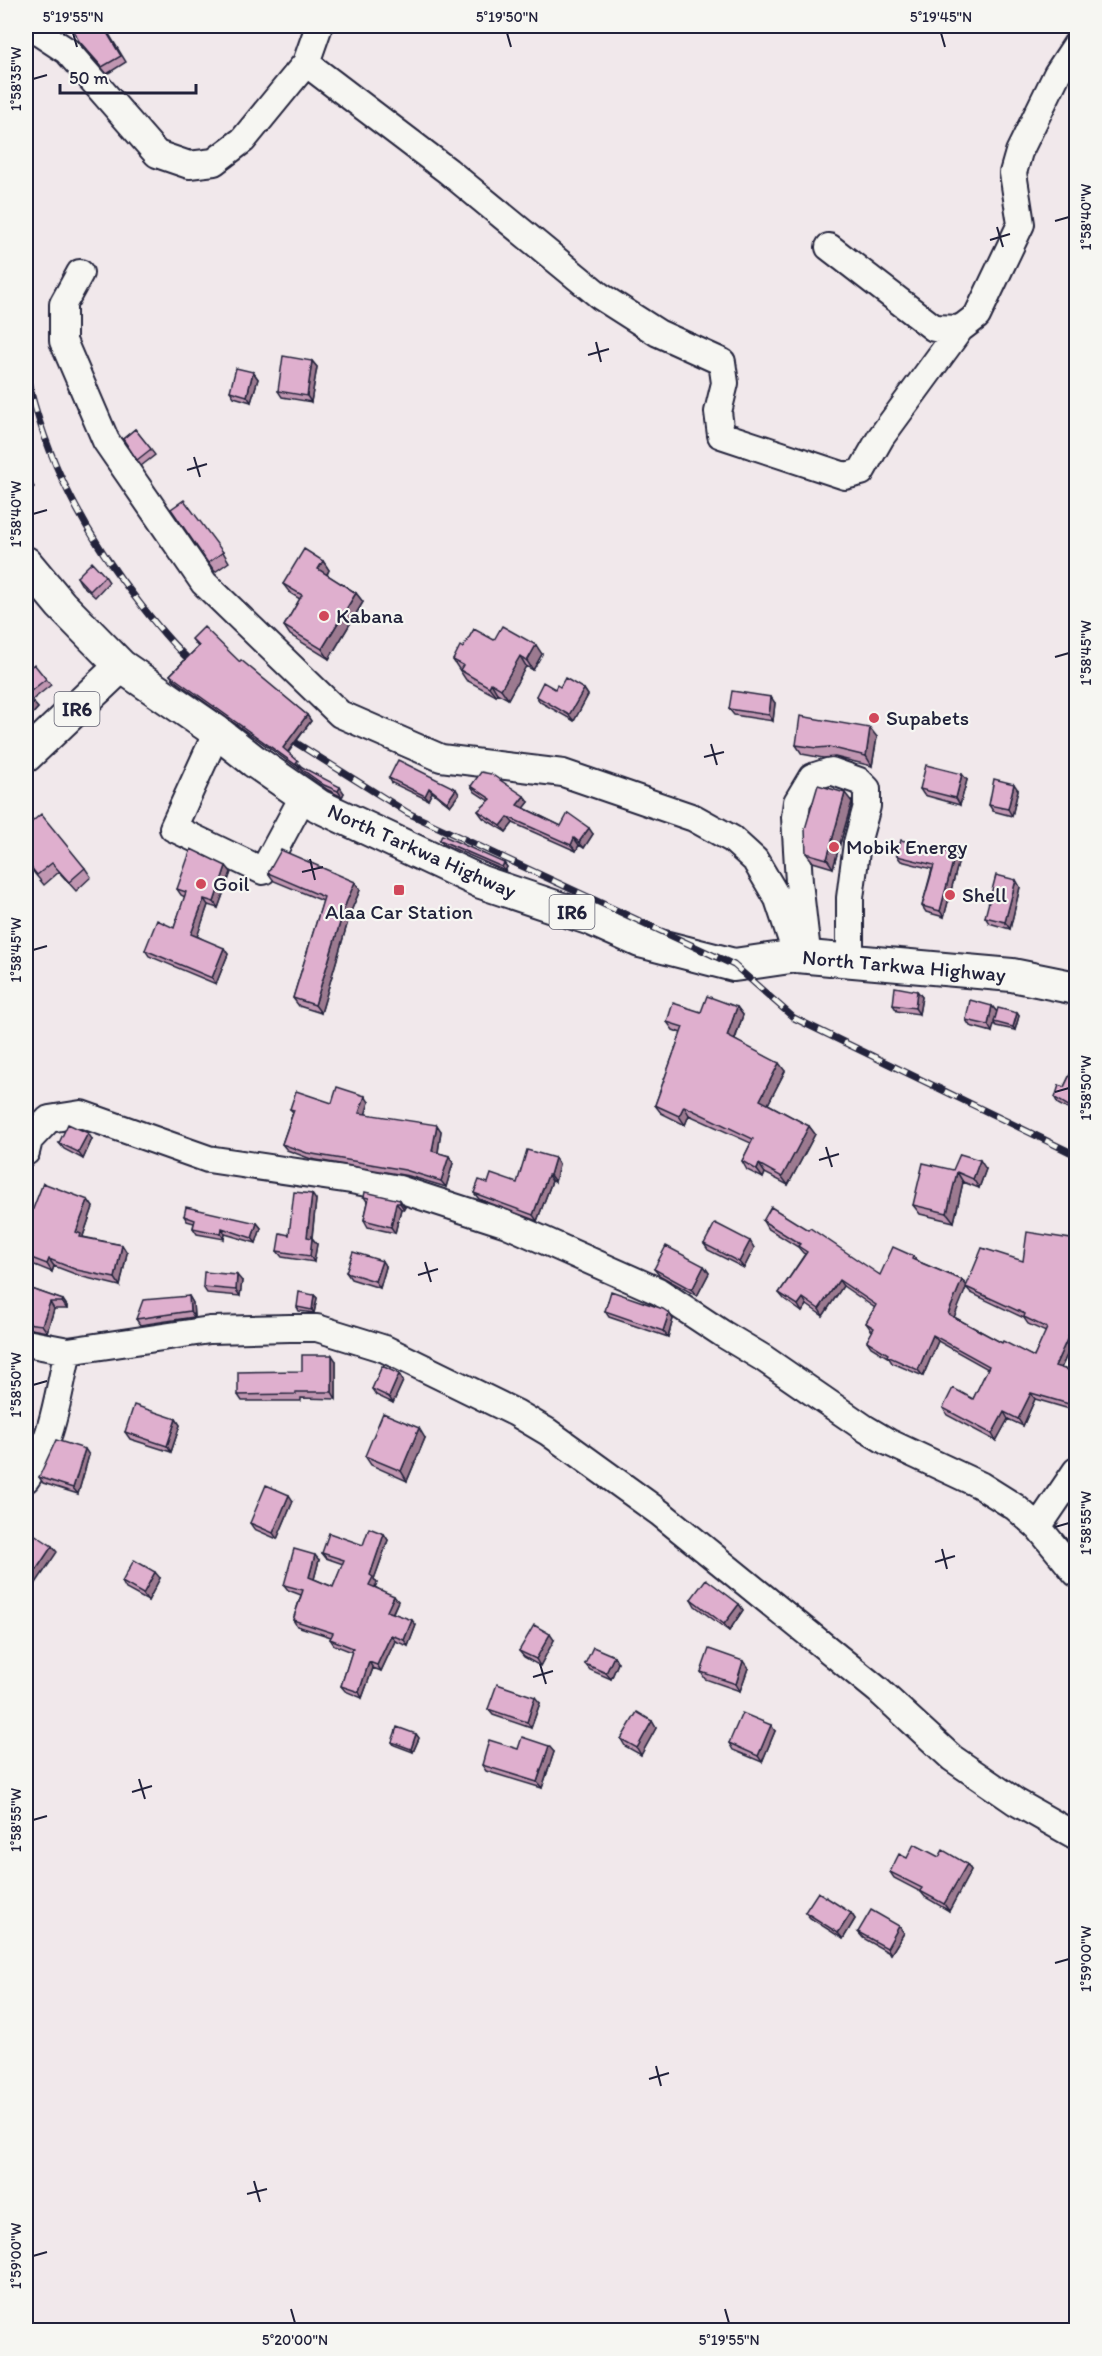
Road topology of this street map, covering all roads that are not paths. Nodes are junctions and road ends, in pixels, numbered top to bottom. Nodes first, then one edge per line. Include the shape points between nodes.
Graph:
1 (29, 26) edge
2 (318, 26) edge
3 (1077, 45) edge
4 (306, 63) junction
5 (829, 247) dead end
6 (80, 273) dead end
7 (960, 329) junction
8 (26, 563) edge
9 (121, 666) junction
10 (217, 732) junction
11 (26, 756) edge
12 (304, 795) junction
13 (802, 956) junction
14 (850, 961) junction
15 (1077, 988) edge
16 (26, 1152) edge
17 (26, 1343) edge
18 (68, 1351) junction
19 (1077, 1472) edge
20 (26, 1479) edge
21 (1038, 1527) junction
22 (1077, 1574) edge
23 (1077, 1836) edge

1 - 4 street via 68,51 157,154 189,165 214,162 243,140
2 - 4 street
3 - 7 street via 1057,74 1019,152 1013,172 1021,224 977,316
4 - 7 street via 448,171 600,296 658,333 722,362 724,383 718,412 721,435 845,476 861,472 881,437
5 - 7 street via 934,327
6 - 13 street via 63,304 63,341 106,441 204,583 340,714 441,758 563,773 694,818 732,839 754,860 778,899
8 - 9 main road, North Tarkwa Highway
9 - 10 main road, North Tarkwa Highway / IR6
9 - 11 main road, IR6
10 - 12 main road, North Tarkwa Highway / IR6
10 - 12 street via 173,828 263,871
12 - 13 main road, North Tarkwa Highway / IR6 via 319,806 482,882 591,919 640,941 734,965
13 - 14 main road, North Tarkwa Highway / IR6
13 - 14 street via 797,802 812,777 831,771 867,789 850,898
14 - 15 main road, North Tarkwa Highway / IR6 via 1012,975
16 - 21 street via 29,1140 49,1119 81,1114 208,1159 399,1189 507,1224 658,1291 888,1442 980,1485
17 - 18 street
18 - 20 street via 47,1438
18 - 23 street via 210,1330 290,1328 317,1328 385,1349 548,1432 660,1513 878,1690 952,1758 1016,1802
19 - 21 street
21 - 22 street

